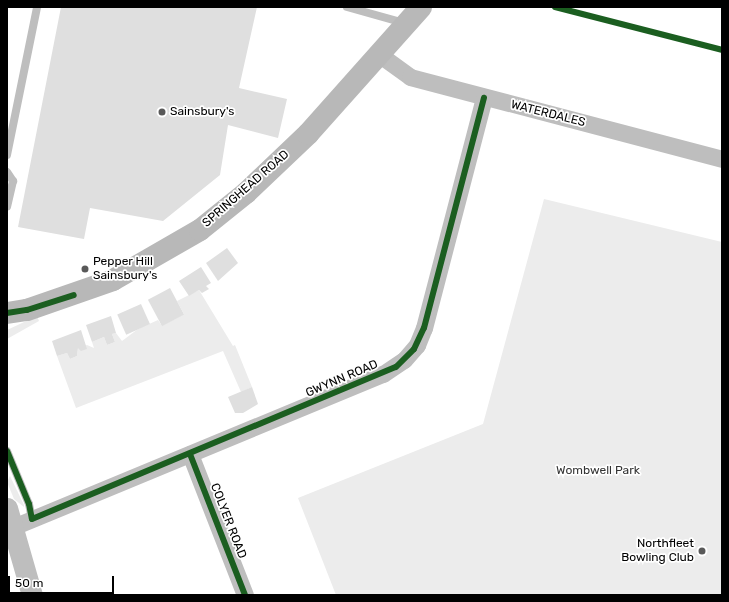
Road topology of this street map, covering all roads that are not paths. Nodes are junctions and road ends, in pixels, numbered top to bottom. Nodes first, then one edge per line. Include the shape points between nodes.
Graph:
1 (37, 7) edge
2 (348, 7) edge
3 (414, 15) edge
4 (380, 55) junction
5 (484, 98) junction
6 (7, 155) edge
7 (722, 159) edge
8 (7, 172) edge
9 (7, 206) edge
10 (17, 311) edge
11 (7, 325) edge
12 (7, 451) edge
13 (190, 454) junction
14 (18, 518) edge
15 (32, 595) edge
16 (245, 595) edge

1 - 6 lane
2 - 3 lane
3 - 4 main road, SPRINGHEAD ROAD
4 - 5 street, WATERDALES via 410,77
4 - 10 main road, SPRINGHEAD ROAD via 279,162 200,230 113,280
5 - 7 street, WATERDALES
5 - 13 street, GWYNN ROAD via 427,320 419,341 410,354 383,374
8 - 9 lane via 13,181
10 - 11 main road, SPRINGHEAD ROAD
12 - 14 lane via 29,504
13 - 14 street, GWYNN ROAD
13 - 16 street, COLYER ROAD
14 - 15 street

